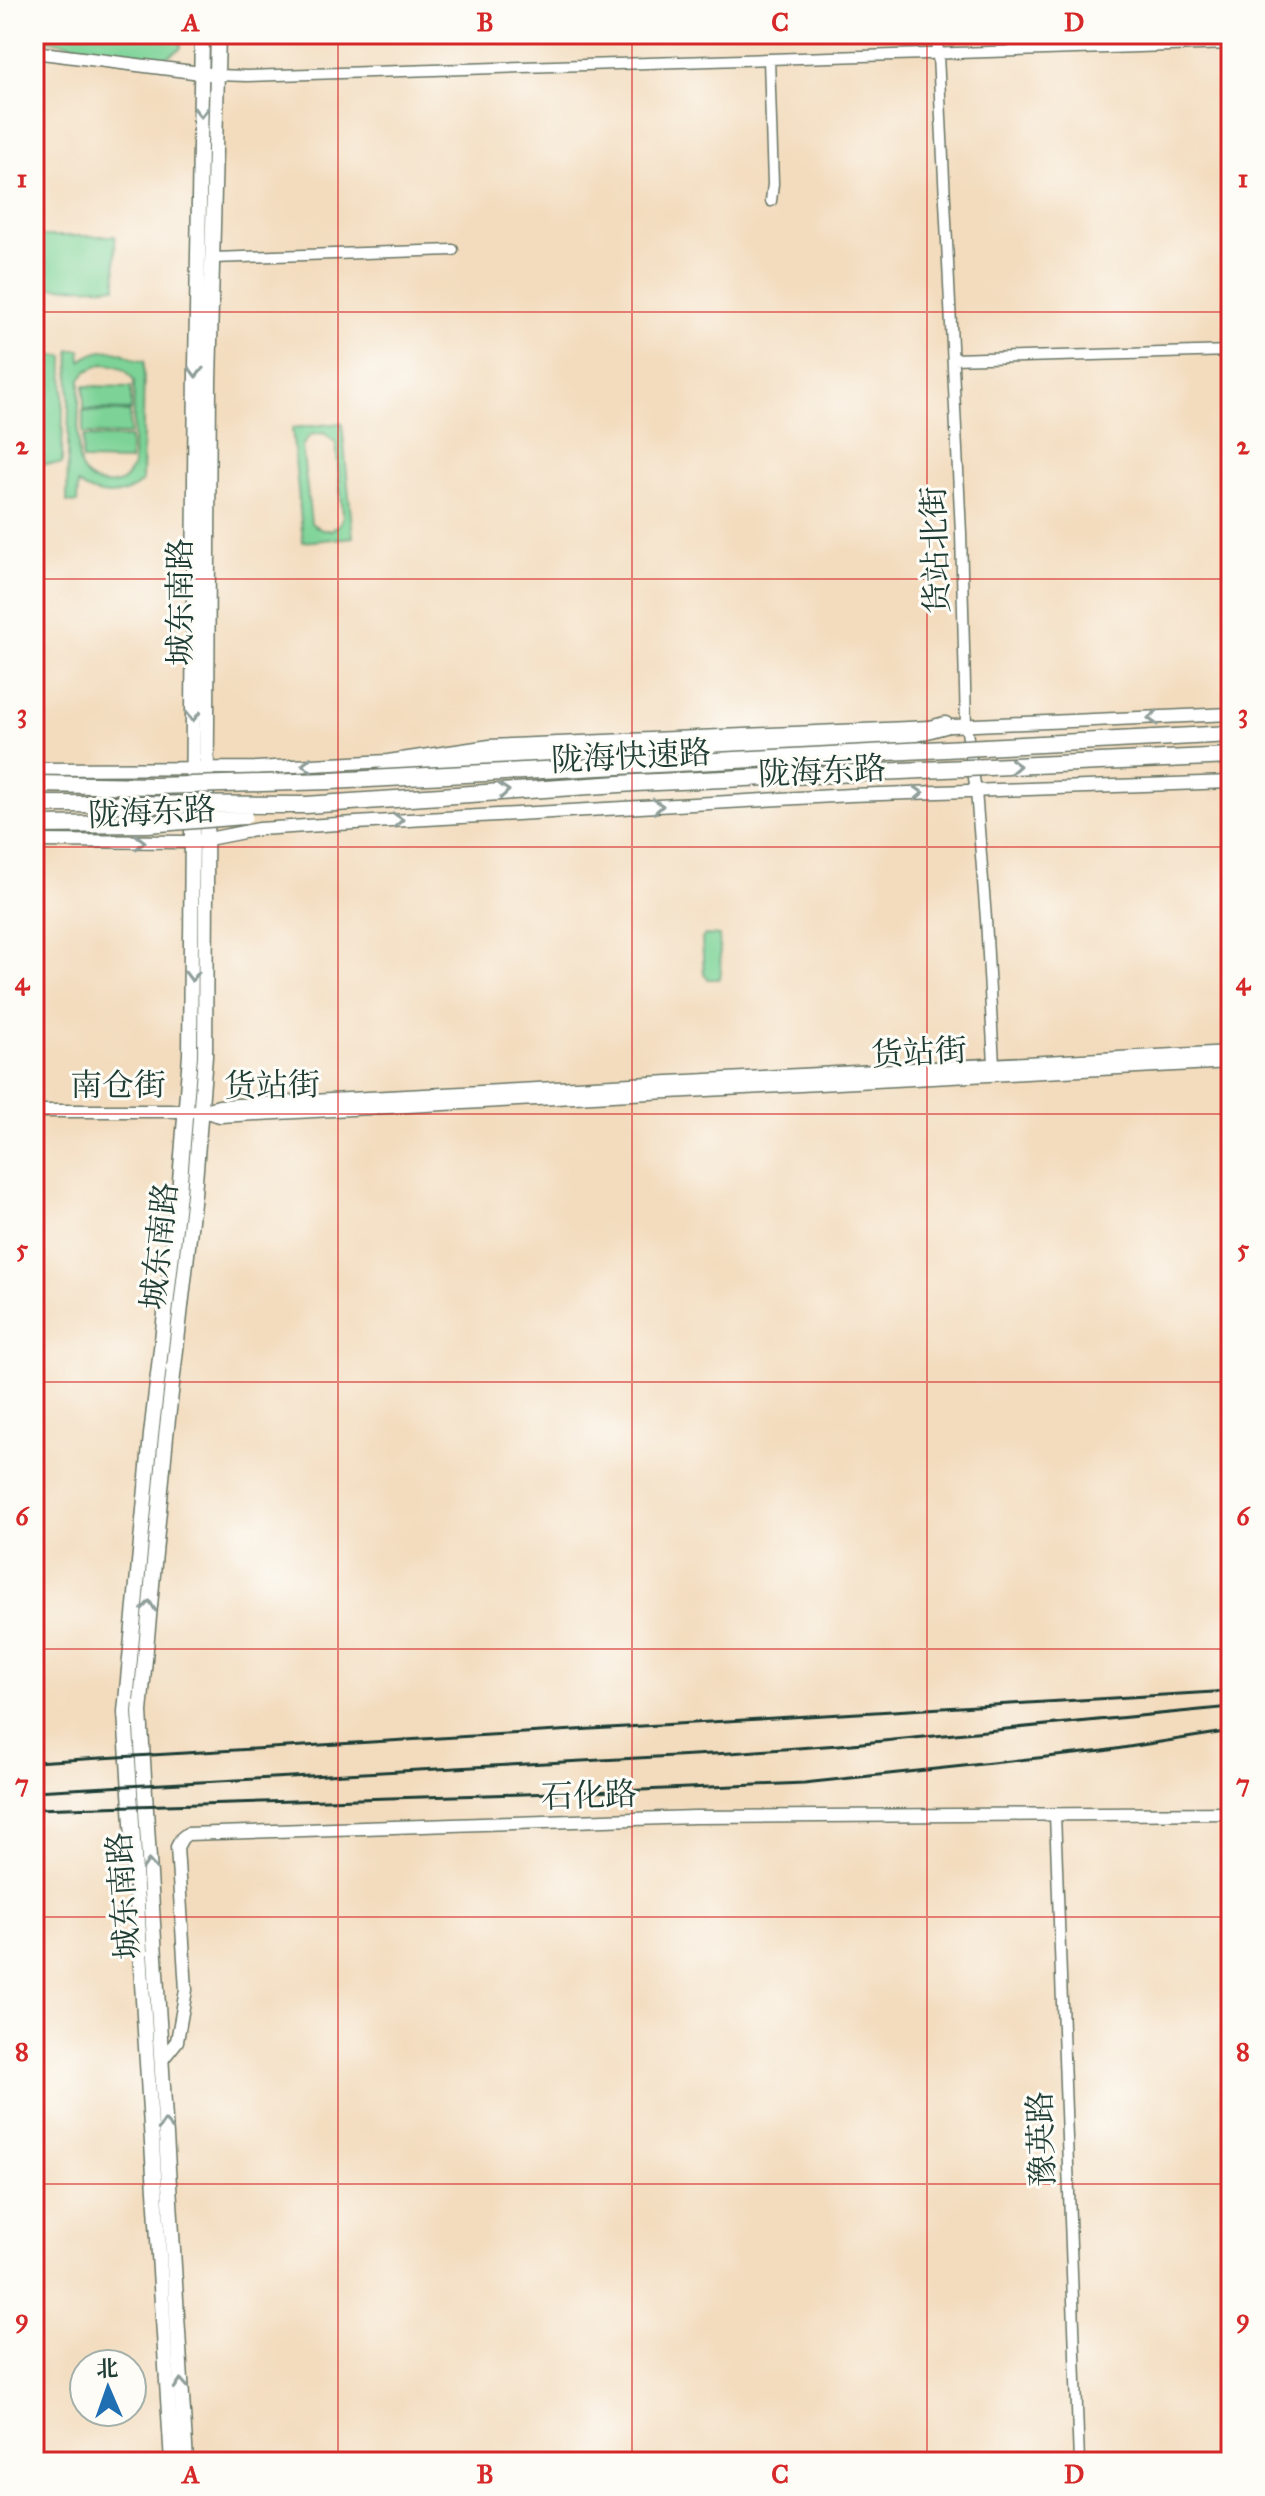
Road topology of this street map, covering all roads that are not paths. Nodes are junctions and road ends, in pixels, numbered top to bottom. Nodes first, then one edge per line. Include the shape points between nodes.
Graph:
1 (202, 34) edge
2 (218, 34) edge
3 (937, 34) edge
4 (1231, 44) edge
5 (34, 52) edge
6 (938, 54) junction
7 (769, 59) junction
8 (209, 74) junction
9 (771, 201) dead end
10 (453, 250) dead end
11 (213, 258) junction
12 (1231, 351) edge
13 (953, 359) junction
14 (1231, 714) edge
15 (945, 725) junction
16 (966, 725) junction
17 (1231, 734) edge
18 (1231, 757) edge
19 (192, 768) junction
20 (34, 769) edge
21 (208, 769) junction
22 (372, 779) junction
23 (1231, 782) edge
24 (34, 784) edge
25 (976, 791) junction
26 (387, 799) junction
27 (34, 804) edge
28 (34, 825) edge
29 (200, 840) junction
30 (34, 841) edge
31 (1231, 1052) edge
32 (1231, 1062) edge
33 (994, 1064) junction
34 (34, 1111) edge
35 (194, 1111) junction
36 (1231, 1813) edge
37 (1055, 1814) junction
38 (161, 2061) junction
39 (172, 2462) edge
40 (186, 2462) edge
41 (1079, 2462) edge

1 - 8 main road, 城东南路
2 - 8 main road, 城东南路
3 - 6 street, 货站北街
4 - 6 street
5 - 8 street
6 - 7 street
6 - 13 street, 货站北街
7 - 8 street
7 - 9 street
8 - 11 main road, 城东南路
8 -> 19 main road, 城东南路 via 196,366
10 - 11 street
11 - 21 main road, 城东南路
12 - 13 street
13 - 16 street, 货站北街
14 -> 16 street, 陇海东路
15 - 16 street, 陇海东路
15 -> 21 street, 陇海东路 via 490,746 388,761
15 - 22 highway, bridge via 905,736 484,758 405,767
16 - 25 street, 货站北街
17 - 22 highway, 陇海快速路, bridge
26 -> 18 highway, 陇海快速路, bridge
19 - 20 street, 陇海东路
19 - 21 street, 陇海东路
19 - 29 main road, 城东南路
21 - 29 main road, 城东南路
22 - 24 highway, 陇海快速路, bridge
23 - 25 street, 陇海东路
29 -> 25 street, 陇海东路 via 259,829 338,824
25 - 33 street, 货站北街
26 - 27 highway, 陇海快速路, bridge via 292,805
26 - 28 highway, bridge via 306,812 148,824
30 -> 29 street, 陇海东路
29 - 35 main road, 城东南路 via 206,1012
31 - 33 street, 货站街
32 - 35 street, 货站街 via 220,1116
33 - 35 street, 货站街
34 - 35 street, 南仓街
38 -> 35 main road, 城东南路 via 140,1712
35 - 39 main road, 城东南路 via 151,1435 125,1712
36 - 37 street, 石化路
37 - 38 street, 石化路 via 694,1817 187,1834 177,1847 186,1990 177,2041
37 - 41 street, 豫英路
40 -> 38 main road, 城东南路

